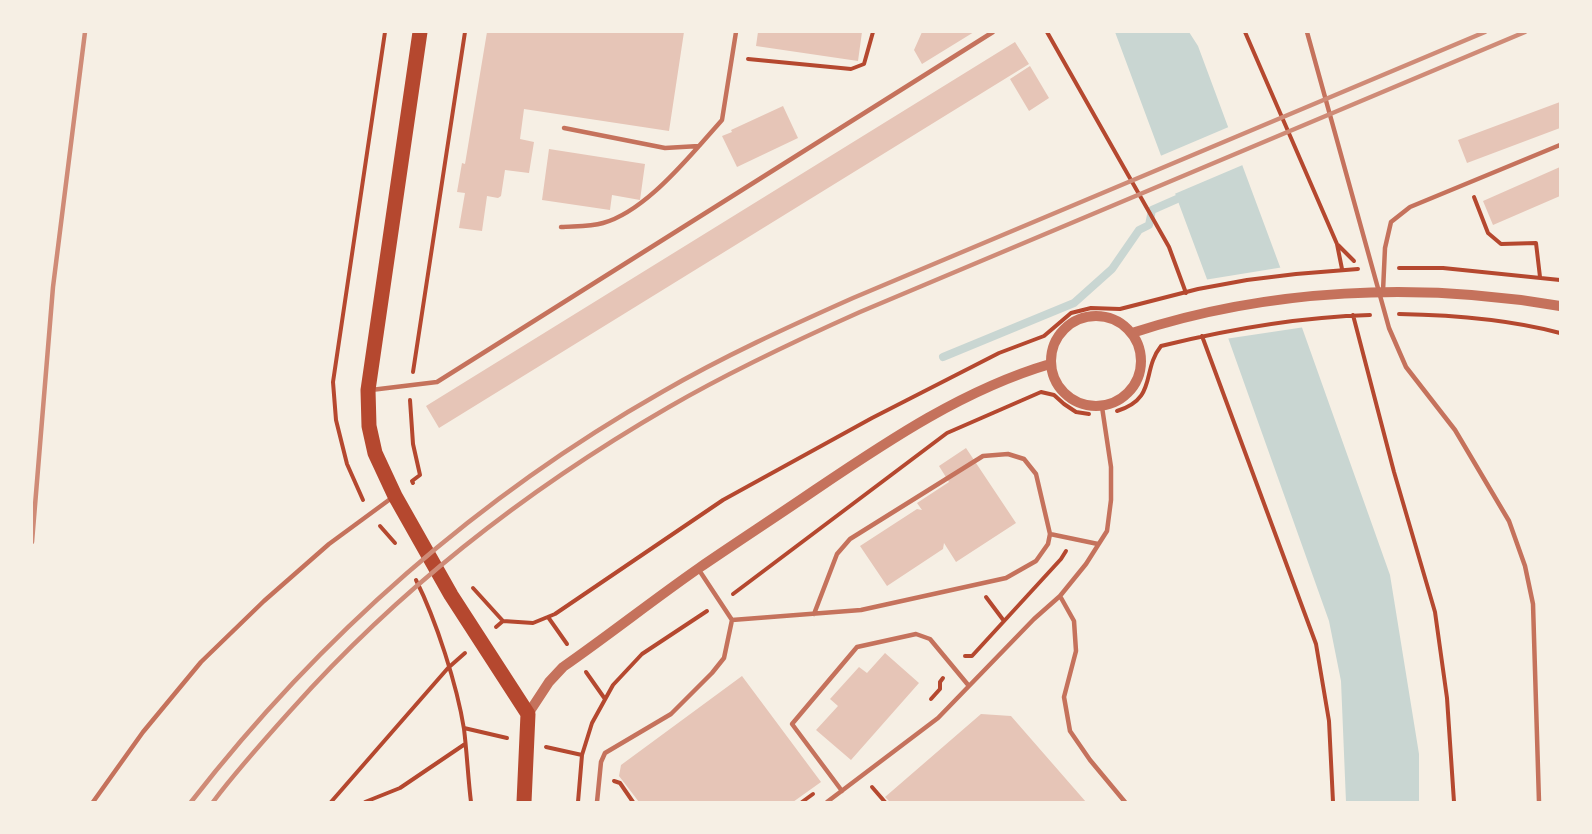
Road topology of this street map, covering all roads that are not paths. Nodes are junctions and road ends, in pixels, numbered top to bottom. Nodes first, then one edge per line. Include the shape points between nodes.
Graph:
1 (420, 32) edge
2 (736, 32) edge
3 (993, 32) edge
4 (1307, 32) edge
5 (564, 128) dead end
6 (1560, 145) edge
7 (699, 146) junction
8 (561, 227) dead end
9 (1382, 300) junction
10 (1560, 306) edge
11 (1132, 333) junction
12 (1050, 364) junction
13 (368, 390) junction
14 (1102, 407) junction
15 (395, 496) junction
16 (1050, 534) junction
17 (1098, 544) junction
18 (699, 569) junction
19 (1060, 596) junction
20 (814, 614) junction
21 (732, 620) junction
22 (969, 686) junction
23 (528, 714) junction
24 (842, 791) junction
25 (93, 802) edge
26 (524, 802) edge
27 (597, 802) edge
28 (827, 802) edge
29 (1125, 802) edge
30 (1539, 802) edge

1 - 13 main road
2 - 7 lane via 722,120
3 - 13 lane via 437,381
4 - 9 lane
5 - 7 lane via 665,148
6 - 9 lane via 1410,207 1391,222
7 - 8 lane via 665,183 630,210 603,223
9 - 30 lane via 1406,367 1455,430 1485,480 1509,521 1525,566 1533,604
10 - 11 street via 1443,293 1346,294 1251,304
11 - 12 street via 1108,317 1080,319 1058,336
11 - 14 street via 1142,358 1135,385 1126,396
12 - 14 street via 1061,391 1073,401
12 - 18 street via 1018,374 930,417
13 - 15 main road via 375,453
14 - 17 lane via 1111,467 1111,500 1107,531
15 - 23 main road via 451,595
15 - 25 lane via 329,544 201,662 143,732
16 - 17 lane
16 - 20 lane via 1036,561 1006,578 861,610
16 - 20 lane via 1036,474 1024,459 1008,454 983,456 850,539 837,554
17 - 19 lane
18 - 21 lane
18 - 23 street via 563,667
19 - 22 lane
19 - 29 lane via 1074,621 1076,651 1064,697 1070,731
20 - 21 lane
21 - 27 lane via 724,658 712,673 671,714 605,753
22 - 24 lane via 938,718
22 - 24 lane via 925,636 916,634 857,647 792,724
23 - 26 main road
24 - 28 lane

